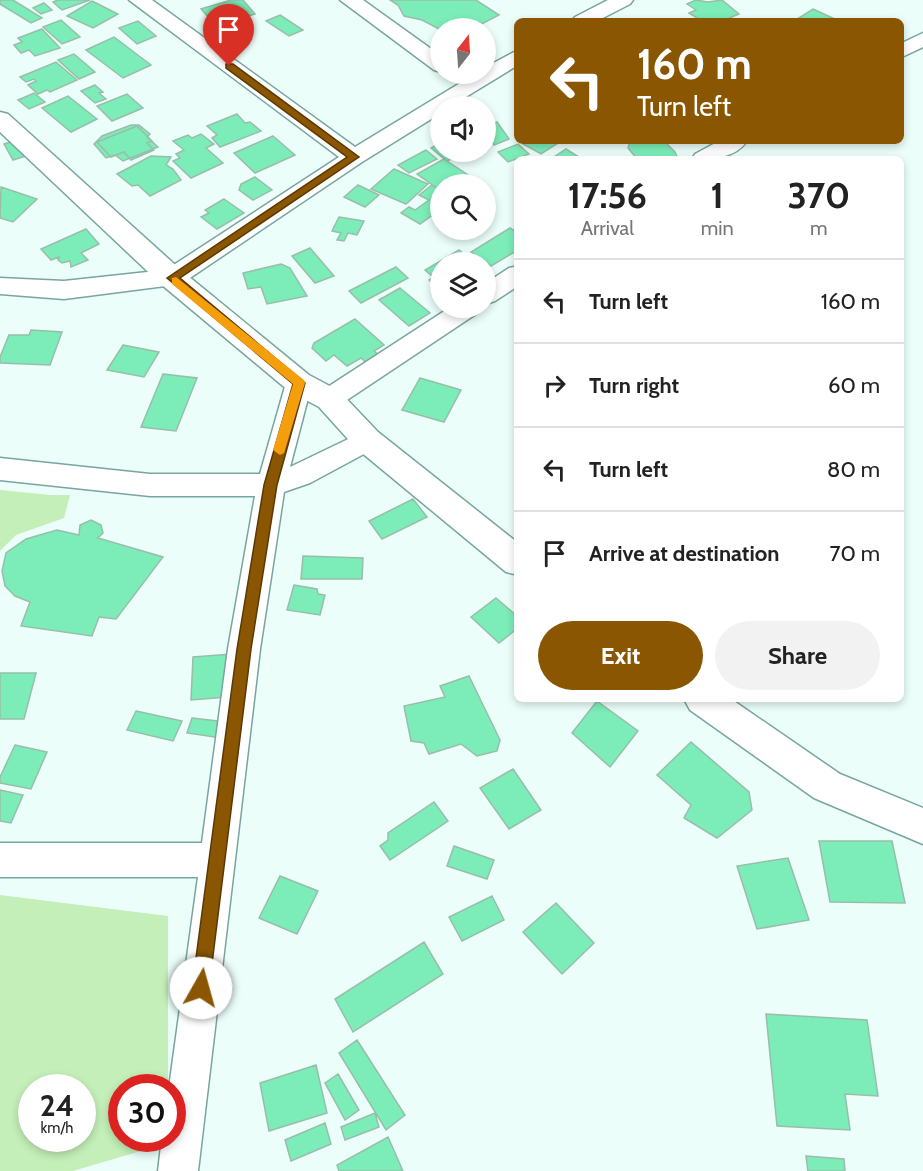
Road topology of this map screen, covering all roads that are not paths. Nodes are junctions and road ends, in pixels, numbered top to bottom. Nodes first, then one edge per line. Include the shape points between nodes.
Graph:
1 (139, 0) edge
2 (350, 0) edge
3 (623, 0) edge
4 (588, 18) edge
5 (923, 39) edge
6 (904, 50) edge
7 (430, 58) edge
8 (514, 58) edge
9 (496, 65) edge
10 (454, 84) edge
11 (0, 119) edge
12 (730, 144) edge
13 (708, 156) edge
14 (354, 157) junction
15 (514, 277) edge
16 (172, 278) junction
17 (0, 286) edge
18 (496, 288) edge
19 (452, 318) edge
20 (299, 383) junction
21 (329, 399) junction
22 (368, 440) junction
23 (0, 469) edge
24 (271, 485) junction
25 (514, 559) edge
26 (706, 702) edge
27 (923, 826) edge
28 (0, 860) edge
29 (216, 861) junction
30 (178, 1171) edge

1 - 14 street
2 - 7 street
3 - 4 street
5 - 6 street
8 - 9 street
10 - 14 street
11 - 16 street
12 - 13 street
14 - 16 street
15 - 18 street
16 - 17 street via 64,290
16 - 20 street
19 - 21 street
20 - 21 street
20 - 24 street
21 - 22 street
22 - 24 street via 300,475
22 - 25 street
23 - 24 street via 150,484
24 - 29 street
26 - 27 street via 827,786
28 - 29 street
29 - 30 street

